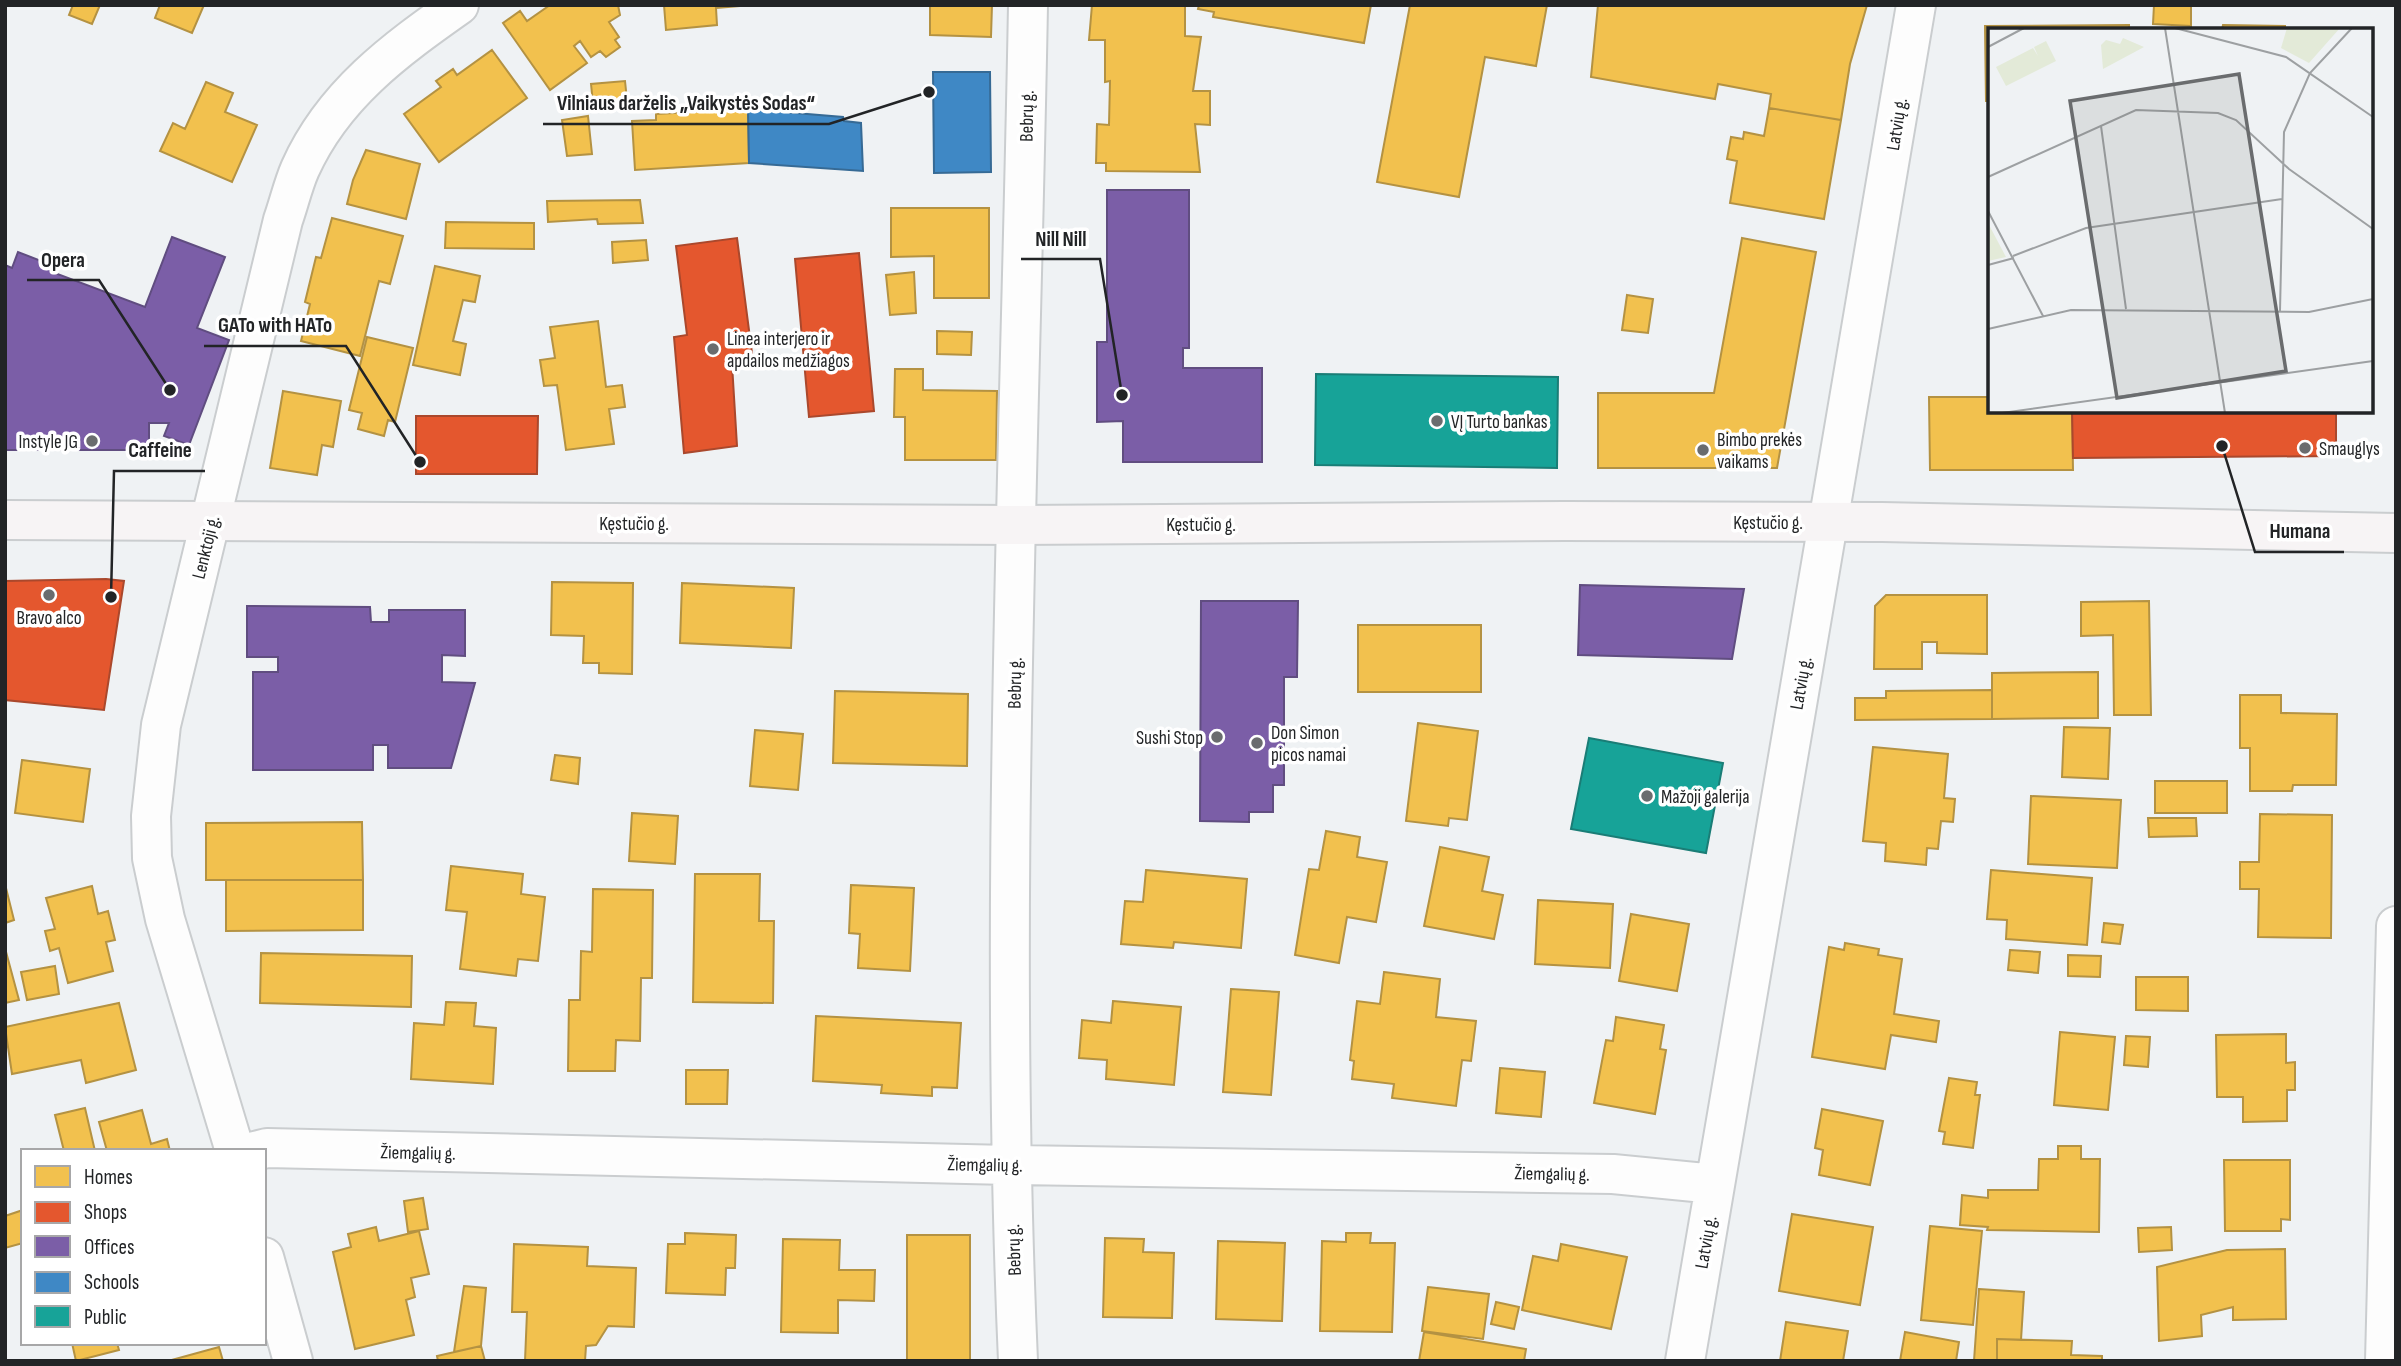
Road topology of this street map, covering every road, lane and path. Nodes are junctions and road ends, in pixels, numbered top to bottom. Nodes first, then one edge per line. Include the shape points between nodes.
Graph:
1 (459, 5) edge
2 (1028, 5) edge
3 (1916, 5) edge
4 (5, 520) edge
5 (211, 522) junction
6 (1828, 523) junction
7 (1018, 525) junction
8 (2396, 533) edge
9 (2396, 926) edge
10 (234, 1149) edge
11 (263, 1149) edge
12 (1009, 1165) junction
13 (1715, 1184) junction
14 (266, 1264) edge
15 (293, 1361) edge
16 (1018, 1361) edge
17 (1685, 1361) edge
18 (2385, 1361) edge

1 - 5 street, Lenktoji g. via 357,84 326,123 300,169 280,232
2 - 7 street, Bebrų g.
3 - 6 street, Latvių g.
4 - 5 main road, Kęstučio g.
5 - 7 main road, Kęstučio g.
5 - 10 street, Lenktoji g. via 161,725 151,816 152,858 165,919
6 - 7 main road, Kęstučio g.
6 - 8 main road, Kęstučio g.
6 - 13 street, Latvių g.
7 - 12 street, Bebrų g.
9 - 18 street
11 - 12 street, Žiemgalių g.
12 - 13 street, Žiemgalių g. via 1613,1174
12 - 16 street, Bebrų g.
13 - 17 street, Latvių g.
14 - 15 street

